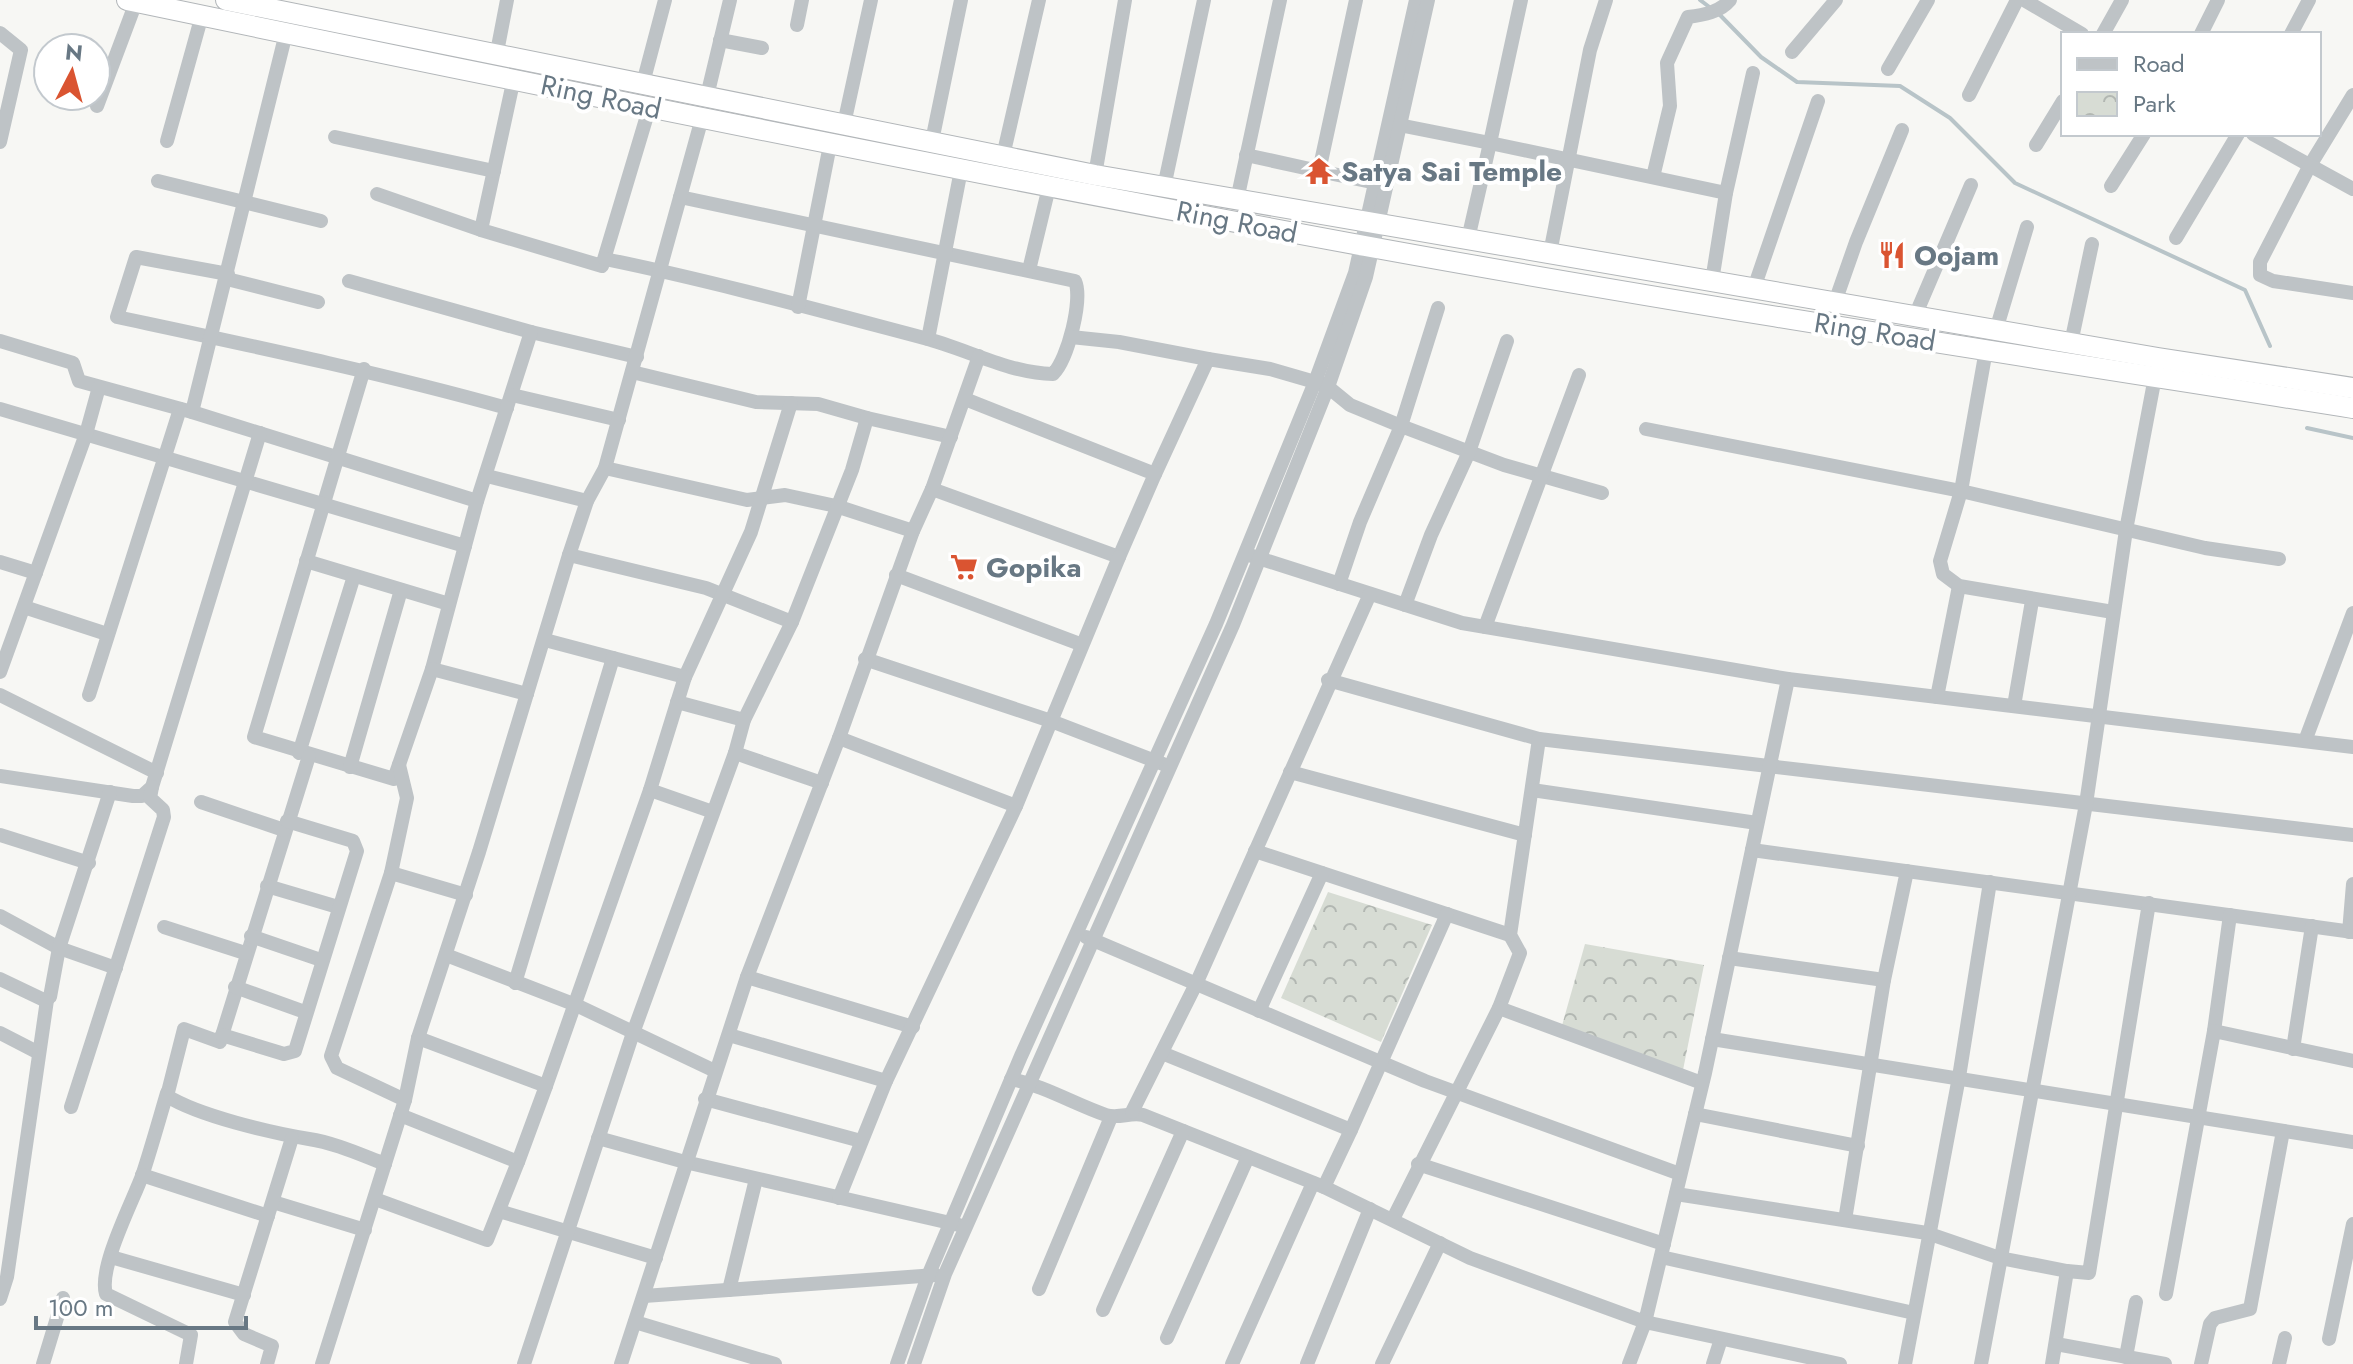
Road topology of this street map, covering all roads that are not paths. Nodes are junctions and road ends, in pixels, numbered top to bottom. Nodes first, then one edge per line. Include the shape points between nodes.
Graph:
1 (226, 0) edge
2 (507, 0) edge
3 (665, 0) edge
4 (730, 0) edge
5 (802, 0) edge
6 (871, 0) edge
7 (961, 0) edge
8 (1039, 0) edge
9 (1125, 0) edge
10 (1204, 0) edge
11 (1280, 0) edge
12 (1356, 0) edge
13 (1416, 0) edge
14 (1428, 0) edge
15 (1521, 0) edge
16 (1606, 0) edge
17 (1836, 0) edge
18 (1928, 0) edge
19 (2017, 0) edge
20 (2024, 0) edge
21 (2122, 0) edge
22 (2218, 0) edge
23 (2309, 0) edge
24 (132, 1) edge
25 (1728, 3) edge
26 (202, 15) junction
27 (797, 25) dead end
28 (2079, 32) edge
29 (2104, 32) edge
30 (2202, 32) edge
31 (2292, 32) edge
32 (0, 33) edge
33 (286, 33) junction
34 (720, 40) junction
35 (762, 48) dead end
36 (497, 52) junction
37 (1792, 52) dead end
38 (112, 61) edge
39 (1888, 69) dead end
40 (1753, 73) dead end
41 (514, 78) junction
42 (643, 83) junction
43 (1969, 95) dead end
44 (2353, 95) edge
45 (707, 96) junction
46 (1818, 101) dead end
47 (2061, 104) edge
48 (649, 109) junction
49 (702, 118) junction
50 (844, 124) junction
51 (1399, 125) junction
52 (1902, 130) dead end
53 (2143, 136) edge
54 (2237, 136) edge
55 (2256, 136) edge
56 (335, 137) dead end
57 (167, 141) dead end
58 (932, 141) junction
59 (0, 142) edge
60 (1490, 143) junction
61 (830, 145) junction
62 (2036, 145) dead end
63 (1246, 155) junction
64 (1003, 156) junction
65 (1569, 159) junction
66 (2309, 167) junction
67 (961, 170) junction
68 (494, 171) junction
69 (1319, 171) junction
70 (1095, 175) junction
71 (1653, 177) junction
72 (158, 181) dead end
73 (1380, 184) junction
74 (1971, 185) dead end
75 (2111, 186) dead end
76 (1049, 187) junction
77 (1164, 187) junction
78 (2353, 189) edge
79 (1726, 193) junction
80 (377, 194) dead end
81 (680, 197) junction
82 (1237, 200) junction
83 (246, 202) junction
84 (321, 221) dead end
85 (1371, 222) junction
86 (814, 226) junction
87 (2027, 227) dead end
88 (481, 230) junction
89 (2176, 238) dead end
90 (1468, 239) junction
91 (2092, 244) dead end
92 (1367, 246) junction
93 (945, 252) junction
94 (1550, 253) junction
95 (605, 259) junction
96 (659, 270) junction
97 (1029, 270) junction
98 (228, 276) junction
99 (349, 281) dead end
100 (1712, 281) junction
101 (1754, 288) junction
102 (2353, 293) edge
103 (318, 302) dead end
104 (1835, 302) junction
105 (798, 307) junction
106 (1438, 308) dead end
107 (1915, 316) junction
108 (1996, 330) junction
109 (531, 332) junction
110 (212, 337) junction
111 (1071, 337) junction
112 (928, 339) junction
113 (0, 341) edge
114 (1507, 341) dead end
115 (2071, 343) junction
116 (1986, 350) junction
117 (979, 356) junction
118 (1208, 359) junction
119 (2128, 363) junction
120 (635, 364) junction
121 (364, 369) junction
122 (1579, 375) dead end
123 (2155, 377) junction
124 (1322, 384) junction
125 (99, 387) junction
126 (2353, 388) edge
127 (965, 399) junction
128 (510, 401) junction
129 (791, 403) junction
130 (2353, 408) edge
131 (0, 409) edge
132 (186, 410) junction
133 (867, 418) junction
134 (619, 420) junction
135 (1401, 426) junction
136 (1646, 429) dead end
137 (260, 433) junction
138 (86, 434) junction
139 (951, 437) junction
140 (1469, 452) junction
141 (166, 458) junction
142 (339, 459) junction
143 (605, 468) junction
144 (1155, 474) junction
145 (1540, 475) junction
146 (487, 476) junction
147 (246, 482) junction
148 (932, 489) junction
149 (1961, 491) junction
150 (1602, 493) dead end
151 (764, 496) junction
152 (477, 501) junction
153 (587, 501) junction
154 (321, 504) junction
155 (836, 506) junction
156 (2126, 530) junction
157 (913, 531) junction
158 (465, 546) junction
159 (569, 555) junction
160 (1119, 557) junction
161 (1252, 557) junction
162 (2279, 559) dead end
163 (306, 561) junction
164 (0, 562) edge
165 (36, 573) junction
166 (896, 575) junction
167 (354, 576) junction
168 (1339, 584) junction
169 (1959, 586) junction
170 (401, 590) junction
171 (1370, 594) junction
172 (724, 595) junction
173 (2032, 601) junction
174 (449, 604) junction
175 (1405, 605) junction
176 (24, 607) junction
177 (2113, 612) junction
178 (2353, 613) edge
179 (792, 622) junction
180 (1485, 627) junction
181 (107, 634) junction
182 (545, 640) junction
183 (1080, 644) junction
184 (4, 648) edge
185 (613, 658) junction
186 (865, 659) junction
187 (432, 669) junction
188 (0, 672) edge
189 (685, 677) junction
190 (1788, 679) junction
191 (1328, 680) junction
192 (527, 694) junction
193 (0, 695) edge
194 (89, 695) dead end
195 (1937, 697) junction
196 (677, 702) junction
197 (2014, 706) junction
198 (2097, 716) junction
199 (744, 720) junction
200 (1051, 721) junction
201 (839, 738) junction
202 (1539, 739) junction
203 (2305, 741) junction
204 (2353, 747) edge
205 (735, 753) junction
206 (304, 754) junction
207 (1162, 763) junction
208 (399, 765) junction
209 (350, 767) junction
210 (1769, 767) junction
211 (1290, 772) junction
212 (0, 776) edge
213 (154, 780) junction
214 (822, 783) junction
215 (650, 790) junction
216 (1532, 790) junction
217 (110, 792) junction
218 (201, 802) dead end
219 (2086, 804) junction
220 (1016, 806) junction
221 (713, 812) junction
222 (1757, 823) junction
223 (285, 826) junction
224 (0, 835) edge
225 (1525, 835) junction
226 (2353, 835) edge
227 (1752, 850) junction
228 (1255, 851) junction
229 (89, 863) junction
230 (1907, 871) junction
231 (391, 873) junction
232 (1322, 873) junction
233 (1990, 882) junction
234 (2353, 884) edge
235 (267, 886) junction
236 (2067, 892) junction
237 (466, 895) junction
238 (2149, 903) junction
239 (338, 907) junction
240 (1447, 914) junction
241 (2230, 915) junction
242 (0, 916) edge
243 (2312, 926) junction
244 (164, 927) dead end
245 (2351, 932) edge
246 (1510, 935) junction
247 (251, 936) junction
248 (1085, 937) junction
249 (59, 948) junction
250 (245, 953) junction
251 (446, 955) junction
252 (1729, 958) junction
253 (321, 960) junction
254 (116, 968) junction
255 (747, 977) junction
256 (0, 979) edge
257 (1884, 980) junction
258 (515, 983) junction
259 (1196, 984) junction
260 (235, 987) junction
261 (47, 1000) junction
262 (576, 1005) junction
263 (1499, 1008) junction
264 (1259, 1011) junction
265 (305, 1012) junction
266 (913, 1027) junction
267 (2214, 1031) junction
268 (0, 1033) edge
269 (633, 1033) junction
270 (222, 1035) junction
271 (729, 1035) junction
272 (418, 1038) junction
273 (1712, 1039) junction
274 (2293, 1049) junction
275 (37, 1052) junction
276 (1162, 1053) junction
277 (2353, 1061) edge
278 (1382, 1063) junction
279 (1873, 1064) junction
280 (715, 1071) junction
281 (1959, 1077) junction
282 (1011, 1079) junction
283 (886, 1081) junction
284 (1029, 1083) junction
285 (1702, 1083) junction
286 (546, 1086) junction
287 (2031, 1090) junction
288 (1454, 1091) junction
289 (167, 1093) junction
290 (705, 1099) junction
291 (405, 1100) junction
292 (2118, 1103) junction
293 (71, 1107) dead end
294 (1132, 1112) junction
295 (1695, 1114) junction
296 (400, 1115) junction
297 (1111, 1117) junction
298 (2198, 1117) junction
299 (1351, 1130) junction
300 (1183, 1131) junction
301 (2283, 1131) junction
302 (292, 1138) junction
303 (598, 1138) junction
304 (861, 1141) junction
305 (2353, 1142) edge
306 (1858, 1146) junction
307 (1248, 1157) junction
308 (518, 1162) junction
309 (685, 1162) junction
310 (385, 1164) junction
311 (1418, 1164) junction
312 (1680, 1174) junction
313 (142, 1175) junction
314 (756, 1179) junction
315 (1319, 1185) junction
316 (1676, 1194) junction
317 (839, 1198) junction
318 (375, 1199) junction
319 (7, 1207) edge
320 (271, 1209) junction
321 (1370, 1209) junction
322 (499, 1211) junction
323 (1393, 1219) junction
324 (1845, 1220) junction
325 (2353, 1224) edge
326 (958, 1225) junction
327 (365, 1230) junction
328 (568, 1233) junction
329 (1927, 1233) junction
330 (1440, 1243) junction
331 (1662, 1250) junction
332 (111, 1257) junction
333 (656, 1258) junction
334 (2000, 1258) junction
335 (4, 1264) edge
336 (2067, 1271) junction
337 (945, 1274) junction
338 (928, 1276) junction
339 (1039, 1289) dead end
340 (729, 1290) junction
341 (2166, 1294) dead end
342 (244, 1295) junction
343 (644, 1296) junction
344 (63, 1298) dead end
345 (0, 1299) edge
346 (2136, 1302) dead end
347 (1103, 1310) dead end
348 (1914, 1313) junction
349 (635, 1322) junction
350 (1645, 1322) junction
351 (1167, 1338) dead end
352 (2285, 1338) dead end
353 (1721, 1339) junction
354 (2329, 1339) dead end
355 (2056, 1344) junction
356 (2126, 1357) junction
357 (1780, 1358) edge
358 (324, 1363) edge
359 (43, 1364) edge
360 (186, 1364) edge
361 (267, 1364) edge
362 (524, 1364) edge
363 (621, 1364) edge
364 (775, 1364) edge
365 (897, 1364) edge
366 (914, 1364) edge
367 (1232, 1364) edge
368 (1307, 1364) edge
369 (1382, 1364) edge
370 (1629, 1364) edge
371 (1713, 1364) edge
372 (1840, 1364) edge
373 (1905, 1364) edge
374 (1981, 1364) edge
375 (2052, 1364) edge
376 (2165, 1364) edge
377 (2201, 1364) edge
378 (2279, 1364) edge

1 - 36 highway, Ring Road
2 - 36 street
3 - 42 street
4 - 34 street
5 - 27 street
6 - 50 street
7 - 58 street
8 - 64 street
9 - 70 street
10 - 77 street
11 - 63 street
12 - 69 street
13 - 73 street
14 - 51 street
15 - 60 street
16 - 65 street via 1590,50
17 - 37 street
18 - 39 street
19 - 43 street
20 - 28 street
21 - 29 street
22 - 30 street
23 - 31 street
24 - 26 highway, Ring Road
24 - 38 street
25 - 71 street via 1706,15 1688,17 1672,46 1667,63 1670,106
26 - 33 highway, Ring Road
26 - 57 street
32 - 59 street via 21,50
33 - 41 highway, Ring Road
33 - 83 street
34 - 35 street
34 - 45 street
36 - 42 highway, Ring Road
40 - 79 street
41 - 48 highway, Ring Road
41 - 68 street
42 - 45 highway, Ring Road
44 - 66 street
45 - 50 highway, Ring Road
46 - 101 street
47 - 62 street
48 - 49 highway, Ring Road
48 - 95 street
49 - 61 highway, Ring Road
49 - 81 street
50 - 58 highway, Ring Road
51 - 60 street
51 - 73 street
52 - 104 street
53 - 75 street
54 - 89 street
55 - 66 street
56 - 68 street
58 - 64 highway, Ring Road
60 - 65 street
60 - 90 street
61 - 67 highway, Ring Road
61 - 86 street
63 - 69 street
63 - 82 street
64 - 70 highway, Ring Road
65 - 71 street
65 - 94 street
66 - 78 street
66 - 102 street via 2260,262 2260,275
67 - 76 highway, Ring Road
67 - 93 street
68 - 88 street
69 - 73 street
70 - 77 highway, Ring Road
71 - 79 street
72 - 83 street
73 - 85 street
74 - 107 street
76 - 92 highway, Ring Road
76 - 97 street
77 - 82 highway, Ring Road
79 - 100 street
80 - 88 street
81 - 86 street
81 - 96 street
82 - 85 highway, Ring Road
83 - 84 street
83 - 98 street
85 - 90 highway, Ring Road
85 - 92 street
86 - 93 street
86 - 105 street
87 - 108 street
88 - 95 street via 602,266
90 - 94 highway, Ring Road
91 - 115 street
92 - 116 highway, Ring Road
92 - 124 street
93 - 97 street
93 - 112 street
94 - 100 highway, Ring Road
95 - 96 street
96 - 105 street
96 - 120 street
97 - 111 street via 1077,284
98 - 103 street
98 - 110 street
98 - 110 street via 136,257 117,317
99 - 109 street
100 - 101 highway, Ring Road
101 - 104 highway, Ring Road
104 - 107 highway, Ring Road
105 - 112 street
106 - 135 street
107 - 108 highway, Ring Road
108 - 115 highway, Ring Road
109 - 120 street
109 - 128 street
110 - 121 street
110 - 132 street
111 - 117 street via 1053,374
111 - 118 street
112 - 117 street
113 - 125 street via 73,363 79,381
114 - 140 street
115 - 119 highway, Ring Road
116 - 119 highway, Ring Road
116 - 149 street
117 - 127 street
118 - 124 street
118 - 144 street
119 - 123 highway, Ring Road
119 - 126 highway, Ring Road
120 - 129 street via 756,402
120 - 134 street
121 - 128 street
121 - 142 street
122 - 145 street
123 - 130 highway, Ring Road
123 - 156 street
124 - 135 street via 1350,405
124 - 161 street
125 - 132 street
125 - 138 street
127 - 139 street
127 - 144 street
128 - 134 street
128 - 146 street
129 - 133 street via 839,408
129 - 151 street
131 - 138 street
132 - 137 street
132 - 141 street
133 - 139 street
133 - 155 street
134 - 143 street
135 - 140 street
135 - 168 street
136 - 149 street
137 - 142 street
137 - 147 street
138 - 141 street
138 - 165 street
139 - 148 street
140 - 145 street
140 - 175 street
141 - 147 street
141 - 181 street
142 - 152 street
142 - 154 street
143 - 151 street via 747,500
143 - 153 street
144 - 160 street
145 - 150 street
145 - 180 street
146 - 152 street
146 - 153 street
147 - 154 street
147 - 213 street
148 - 157 street
148 - 160 street
149 - 156 street
149 - 169 street via 1940,561 1943,574
151 - 155 street
151 - 172 street
152 - 158 street
153 - 159 street
154 - 158 street
154 - 163 street
155 - 157 street
155 - 179 street
156 - 162 street
156 - 177 street
157 - 166 street
158 - 174 street
159 - 172 street
159 - 182 street
160 - 183 street
161 - 168 street
161 - 207 street
163 - 167 street
163 - 206 street via 254,737
164 - 165 street
165 - 176 street
166 - 183 street
166 - 186 street
167 - 170 street
167 - 206 street
168 - 171 street
169 - 173 street
169 - 195 street
170 - 174 street
170 - 209 street
171 - 175 street
171 - 191 street
172 - 179 street
172 - 189 street
173 - 177 street
173 - 197 street
174 - 187 street
175 - 180 street
176 - 181 street
176 - 184 street
177 - 198 street
178 - 203 street
179 - 199 street
180 - 190 street
181 - 194 street
182 - 185 street
182 - 192 street
183 - 200 street
184 - 188 street
185 - 189 street
185 - 258 street
186 - 200 street
186 - 201 street
187 - 192 street
187 - 208 street
189 - 196 street
190 - 195 street
190 - 210 street
191 - 202 street
191 - 211 street
192 - 237 street
193 - 213 street
195 - 197 street
196 - 199 street
196 - 215 street
197 - 198 street
198 - 203 street
198 - 219 street
199 - 205 street
200 - 207 street
200 - 220 street
201 - 214 street
201 - 220 street
202 - 210 street
202 - 216 street
203 - 204 street
205 - 214 street
205 - 221 street
206 - 209 street
206 - 223 street
207 - 248 street
208 - 209 street via 394,779
208 - 231 street via 407,798
210 - 219 street
210 - 222 street
211 - 225 street
211 - 228 street
212 - 217 street
213 - 217 street via 142,796
213 - 254 street via 150,798 164,817
214 - 255 street
215 - 221 street
215 - 262 street
216 - 222 street
216 - 225 street
217 - 229 street
218 - 223 street
219 - 226 street
219 - 236 street
220 - 266 street
221 - 269 street
222 - 227 street
223 - 235 street
223 - 239 street via 357,845
224 - 229 street
225 - 246 street
227 - 230 street
227 - 252 street
228 - 232 street
228 - 259 street
229 - 249 street
230 - 233 street
230 - 257 street
231 - 237 street
231 - 291 street via 331,1056 337,1068
232 - 240 street
232 - 264 street
233 - 236 street
233 - 281 street
234 - 245 street
235 - 239 street
235 - 247 street
236 - 238 street
236 - 287 street
237 - 251 street
238 - 241 street
238 - 292 street
239 - 253 street
240 - 246 street
240 - 278 street
241 - 243 street
241 - 267 street
242 - 249 street
243 - 245 street
243 - 274 street
244 - 250 street
246 - 263 street via 1520,953
247 - 250 street
247 - 253 street
248 - 259 street
248 - 282 street
248 - 284 street
249 - 254 street
249 - 261 street
250 - 260 street
251 - 258 street
251 - 272 street
252 - 257 street
252 - 273 street
253 - 265 street
254 - 293 street
255 - 266 street
255 - 271 street
256 - 261 street
257 - 279 street
258 - 262 street
259 - 264 street
259 - 276 street
260 - 265 street
260 - 270 street
261 - 275 street
262 - 269 street
262 - 286 street
263 - 285 street
263 - 288 street
264 - 278 street
265 - 270 street via 290,1055
266 - 283 street
267 - 274 street
267 - 298 street
268 - 275 street
269 - 280 street
269 - 303 street
270 - 289 street via 220,1042 184,1029
271 - 280 street
271 - 283 street
272 - 286 street
272 - 291 street
273 - 279 street
273 - 285 street
274 - 277 street
275 - 319 street
276 - 294 street
276 - 299 street
278 - 288 street
278 - 299 street
279 - 281 street
279 - 306 street
280 - 290 street
281 - 287 street
281 - 329 street
282 - 284 street
282 - 326 street
283 - 304 street
284 - 297 street
284 - 326 street
285 - 295 street
286 - 308 street
287 - 292 street
287 - 334 street
288 - 311 street
288 - 312 street
289 - 302 street via 176,1102
289 - 313 street
290 - 304 street
290 - 309 street
291 - 296 street
292 - 298 street
292 - 336 street via 2089,1273
294 - 297 street
294 - 300 street
295 - 306 street
295 - 312 street
296 - 308 street
296 - 310 street
297 - 339 street
298 - 301 street
298 - 341 street
299 - 315 street
300 - 307 street
300 - 347 street
301 - 305 street
301 - 377 street via 2250,1309 2215,1318
302 - 310 street via 334,1145
302 - 320 street
303 - 309 street
303 - 328 street
304 - 317 street
306 - 324 street
307 - 315 street
307 - 351 street
308 - 322 street
309 - 314 street
309 - 333 street
310 - 318 street
311 - 323 street
311 - 331 street
312 - 316 street
313 - 320 street
313 - 332 street
314 - 317 street
314 - 340 street
315 - 321 street
315 - 367 street
316 - 324 street
316 - 331 street
317 - 326 street
318 - 322 street via 487,1240
318 - 327 street
319 - 335 street
320 - 327 street
320 - 342 street
321 - 323 street
321 - 368 street
322 - 328 street
323 - 330 street
324 - 329 street
325 - 354 street
326 - 337 street
326 - 338 street
327 - 358 street
328 - 333 street
328 - 362 street
329 - 334 street
329 - 348 street
330 - 350 street
330 - 369 street
331 - 348 street
331 - 350 street
332 - 342 street
332 - 360 street via 106,1294 191,1335
333 - 343 street
334 - 336 street
334 - 374 street
335 - 345 street
336 - 355 street
337 - 338 street
337 - 366 street
338 - 340 street
338 - 365 street
340 - 343 street
342 - 361 street via 237,1330 272,1346
343 - 349 street
344 - 359 street
346 - 356 street
348 - 373 street
349 - 363 street
349 - 364 street
350 - 353 street
350 - 370 street
352 - 378 street
353 - 357 street
353 - 371 street
355 - 356 street
355 - 375 street
356 - 376 street
357 - 372 street

